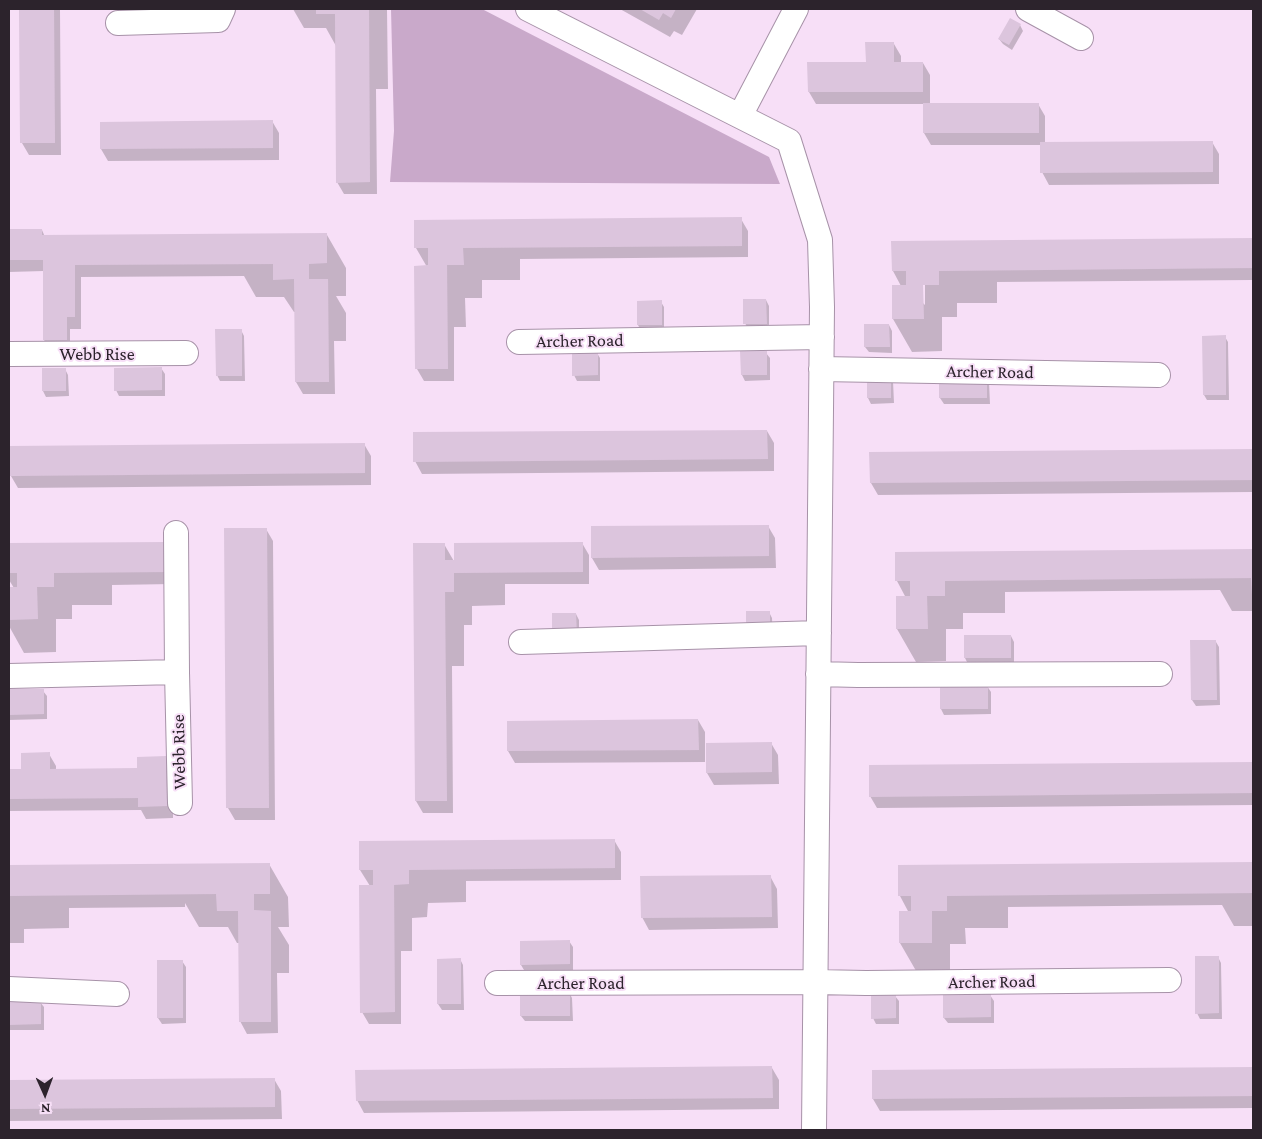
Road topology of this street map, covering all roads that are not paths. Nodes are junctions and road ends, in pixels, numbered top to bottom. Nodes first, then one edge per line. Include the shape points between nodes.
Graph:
1 (223, 9) edge
2 (528, 9) edge
3 (796, 9) edge
4 (1028, 9) edge
5 (118, 23) dead end
6 (1081, 38) dead end
7 (740, 116) junction
8 (822, 337) junction
9 (519, 342) dead end
10 (9, 354) edge
11 (186, 354) dead end
12 (821, 369) junction
13 (1158, 375) dead end
14 (176, 533) dead end
15 (819, 633) junction
16 (521, 642) dead end
17 (177, 672) junction
18 (818, 674) junction
19 (1160, 674) dead end
20 (9, 676) edge
21 (180, 803) dead end
22 (1169, 980) dead end
23 (815, 982) junction
24 (497, 983) dead end
25 (9, 989) edge
26 (116, 994) dead end
27 (814, 1130) edge

1 - 5 street via 218,20
2 - 7 street
3 - 7 street
4 - 6 street
7 - 8 street via 789,142 820,240
8 - 9 street, Archer Road
8 - 12 street
10 - 11 street, Webb Rise
12 - 13 street, Archer Road
12 - 15 street
14 - 17 street, Webb Rise
15 - 16 street
15 - 18 street
17 - 20 street
17 - 21 street, Webb Rise
18 - 19 street
18 - 23 street
22 - 23 street, Archer Road
23 - 24 street, Archer Road
23 - 27 street
25 - 26 street

